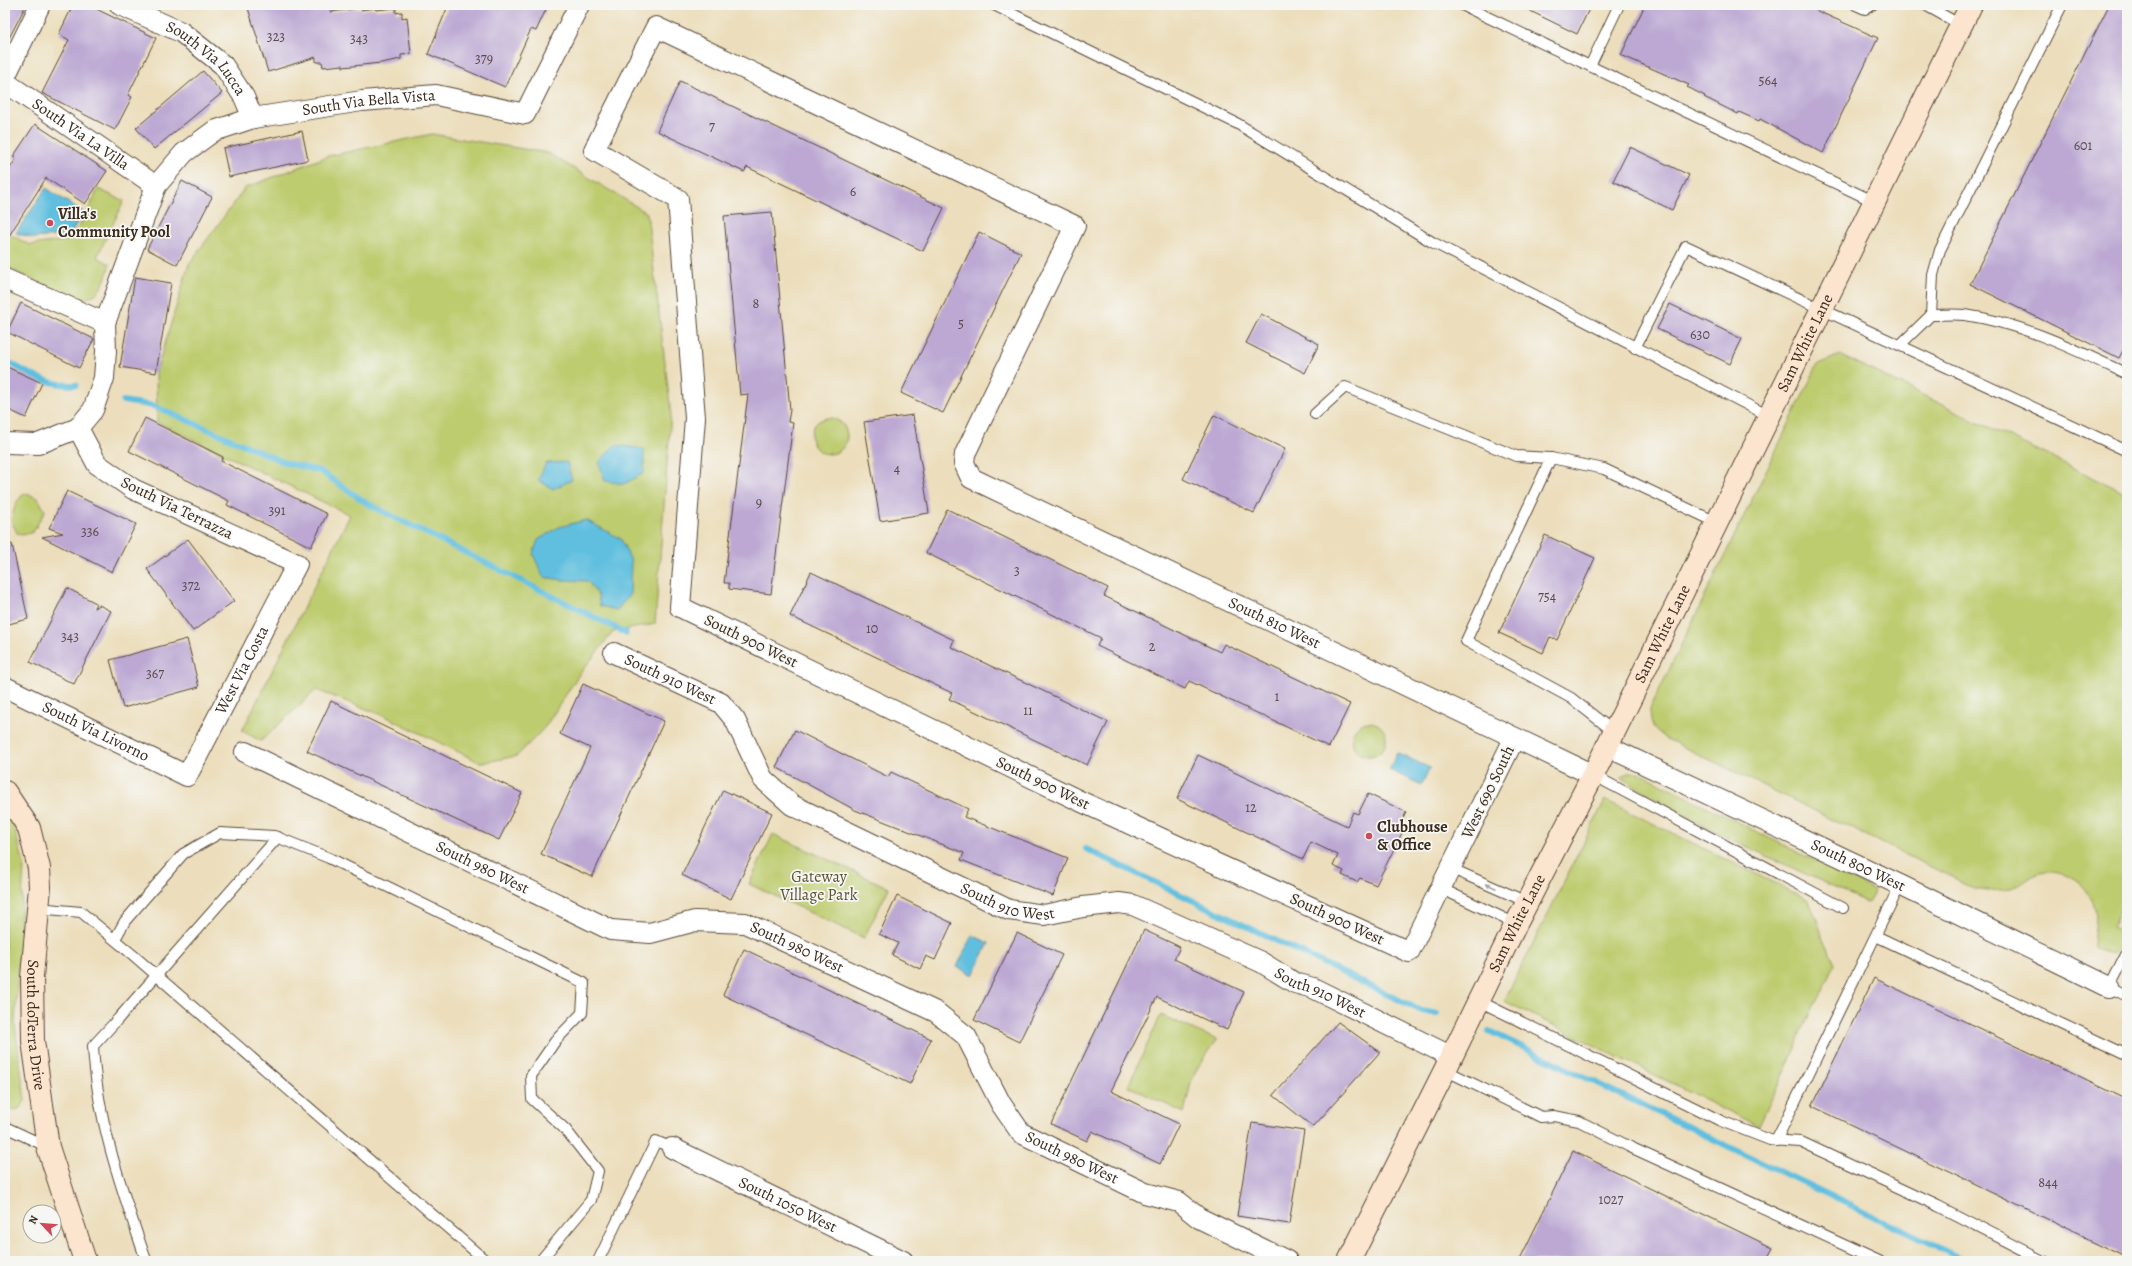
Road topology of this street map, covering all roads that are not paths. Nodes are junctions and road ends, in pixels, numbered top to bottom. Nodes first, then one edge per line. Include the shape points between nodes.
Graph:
1 (40, 5) edge
2 (120, 5) edge
3 (579, 5) edge
4 (994, 5) edge
5 (1462, 5) edge
6 (1618, 5) edge
7 (1856, 5) edge
8 (1872, 5) edge
9 (1925, 5) edge
10 (1971, 5) edge
11 (2062, 5) edge
12 (1961, 25) junction
13 (1590, 66) junction
14 (5, 77) edge
15 (5, 82) edge
16 (253, 118) junction
17 (156, 186) junction
18 (1875, 202) junction
19 (5, 279) edge
20 (1822, 309) junction
21 (1932, 315) junction
22 (105, 323) junction
23 (1900, 345) junction
24 (1635, 348) junction
25 (2127, 374) edge
26 (1315, 414) dead end
27 (1769, 416) junction
28 (78, 428) junction
29 (5, 443) edge
30 (2127, 451) edge
31 (1551, 458) junction
32 (964, 463) joint
33 (1716, 522) junction
34 (296, 564) joint
35 (614, 653) dead end
36 (5, 687) edge
37 (1610, 738) junction
38 (1514, 739) junction
39 (244, 752) dead end
40 (1593, 775) junction
41 (187, 776) joint
42 (8, 802) edge
43 (278, 837) junction
44 (1450, 868) junction
45 (1900, 885) junction
46 (1440, 888) junction
47 (1527, 902) junction
48 (37, 908) junction
49 (1843, 908) dead end
50 (1516, 924) junction
51 (1876, 936) junction
52 (115, 939) junction
53 (1409, 952) joint
54 (2127, 952) edge
55 (156, 975) junction
56 (2109, 987) junction
57 (2127, 996) edge
58 (1479, 1001) junction
59 (2127, 1055) edge
60 (1449, 1064) junction
61 (5, 1127) edge
62 (1776, 1141) junction
63 (48, 1147) junction
64 (672, 1148) joint
65 (1865, 1258) edge
66 (85, 1261) edge
67 (146, 1261) edge
68 (486, 1261) edge
69 (540, 1261) edge
70 (598, 1261) edge
71 (903, 1261) edge
72 (1287, 1261) edge
73 (1349, 1261) edge
74 (1879, 1261) edge
75 (2045, 1261) edge

1 - 14 street
2 - 16 street, South Via Lucca via 181,32 223,64 244,97
3 - 16 street, South Via Bella Vista via 525,114 436,95 362,101
4 - 24 lane via 1238,124 1432,242
5 - 13 lane
6 - 13 lane
7 - 8 lane via 1864,9
9 - 12 lane
10 - 12 street, Sam White Lane
11 - 21 lane via 1940,250 1933,276
12 - 18 street, Sam White Lane
13 - 18 lane
15 - 17 street, South Via La Villa
16 - 17 street, South Via Bella Vista via 214,131 184,153
17 - 22 street, South Via Bella Vista
18 - 20 street, Sam White Lane
19 - 22 street
20 - 23 lane
20 - 24 lane via 1686,246
20 - 27 street, Sam White Lane
21 - 23 lane
21 - 25 lane via 1965,315 2024,329
22 - 28 street via 104,378 93,410
23 - 30 lane
24 - 27 lane
26 - 31 lane via 1345,387 1516,456
27 - 33 street, Sam White Lane
28 - 29 street via 38,444
28 - 34 street, South Via Terrazza via 97,464 133,489
31 - 33 lane via 1604,469
31 - 37 lane via 1466,641 1572,698
32 - 38 street, South 810 West via 970,478
32 - 53 street, South 900 West via 974,435 1075,226 656,27 594,150 678,198 695,418 680,607 1082,802
33 - 37 street, Sam White Lane
34 - 41 street, West Via Costa
35 - 60 street, South 910 West via 721,703 735,720 763,779 792,806 1009,910 1044,915 1103,904 1133,905 1261,962 1295,983 1313,988
36 - 41 street, South Via Livorno
37 - 40 street, Sam White Lane
37 - 45 street, South 800 West
38 - 40 street, South 810 West
38 - 44 street, West 690 South
39 - 72 street, South 980 West via 611,930 650,932 695,921 745,924 936,1012 966,1036 1001,1104 1021,1133 1145,1193 1179,1202 1199,1218
40 - 47 street, Sam White Lane
40 - 49 lane
42 - 48 street, South doTerra Drive via 29,828 36,850 40,887
43 - 52 lane via 220,833 183,854 125,921
43 - 55 lane
43 - 69 lane via 329,858 584,983 582,1013 556,1040 531,1076 532,1099 566,1130 598,1171 591,1200
44 - 46 street, West 690 South
47 -> 44 lane
45 - 51 lane
45 - 56 street, South 800 West
46 - 50 lane
46 - 53 street, West 690 South
47 - 50 street, Sam White Lane
48 - 52 lane via 81,912
48 - 63 street, South doTerra Drive via 32,978 32,1041
50 - 58 street, Sam White Lane
51 - 59 lane
51 - 62 lane
52 - 55 lane
54 - 56 lane
55 - 67 lane via 92,1046 94,1079 105,1132
55 - 68 lane
56 - 57 lane
58 - 60 street, Sam White Lane
58 - 62 lane via 1721,1121
60 - 65 lane via 1541,1117 1554,1116 1579,1121
60 - 73 street, Sam White Lane
61 - 63 lane
62 - 75 lane via 1801,1142 1938,1206
63 - 66 street, South doTerra Drive
64 - 70 lane via 656,1141
64 - 71 street, South 1050 West
65 - 74 lane

